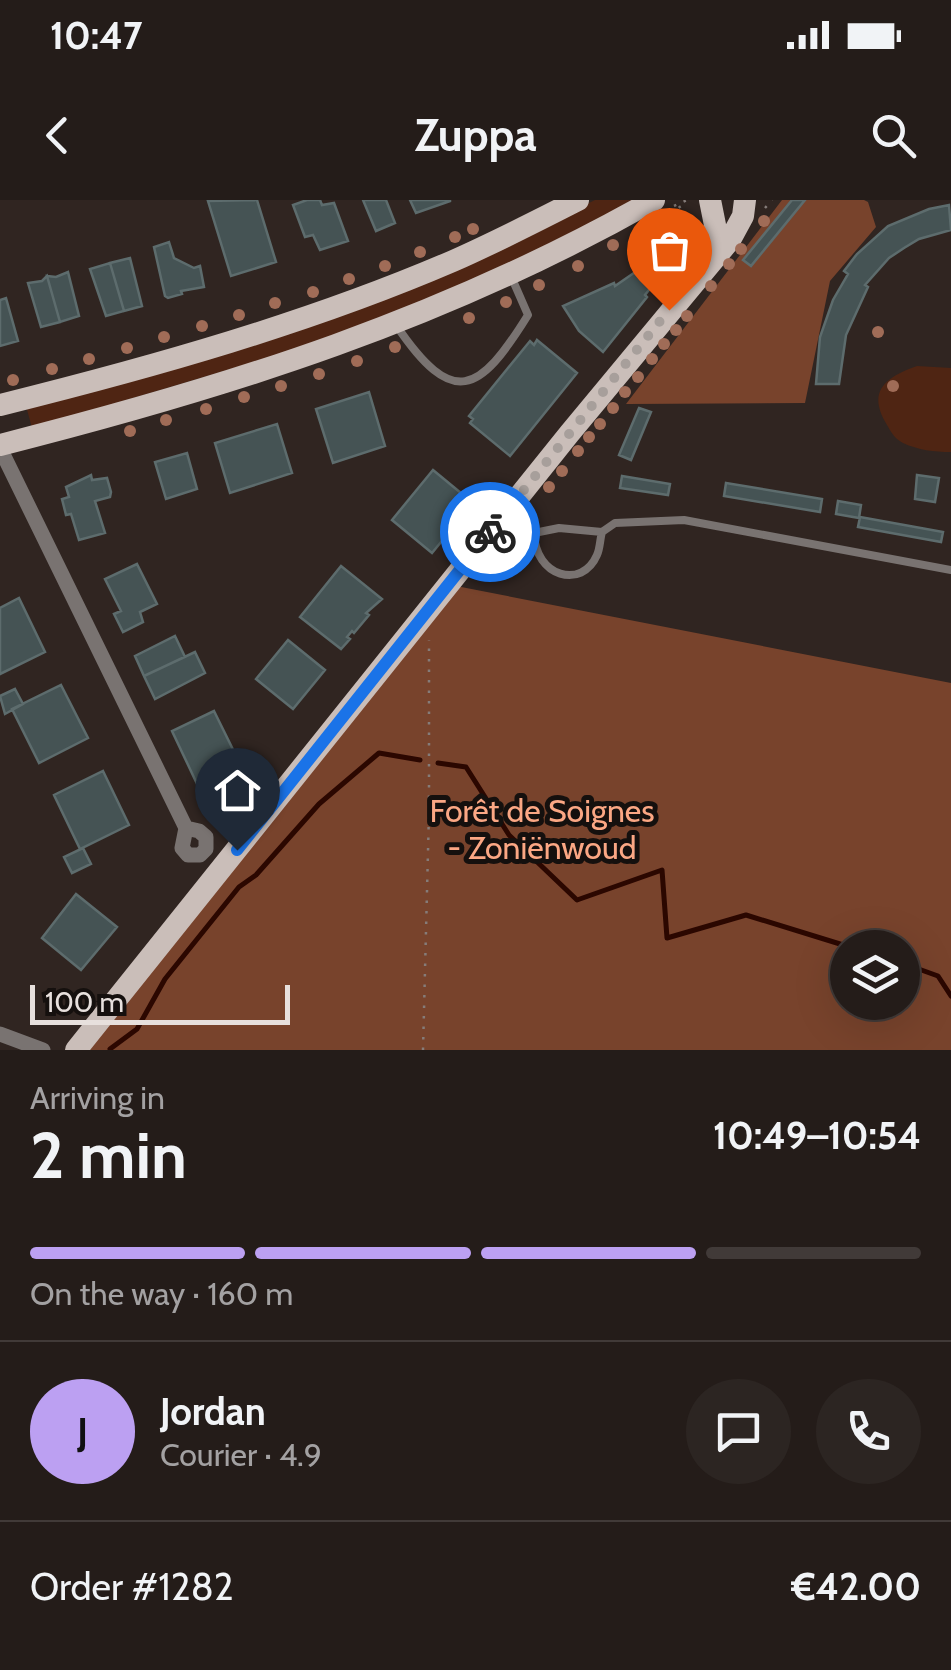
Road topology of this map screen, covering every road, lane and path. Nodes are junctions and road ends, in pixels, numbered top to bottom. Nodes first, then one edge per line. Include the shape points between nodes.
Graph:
1 (578, 200) edge
2 (688, 200) edge
3 (710, 200) edge
4 (746, 200) edge
5 (664, 203) edge
6 (704, 268) junction
7 (511, 275) junction
8 (396, 325) junction
9 (0, 405) edge
10 (0, 446) edge
11 (506, 512) junction
12 (602, 532) junction
13 (534, 533) junction
14 (951, 570) edge
15 (423, 615) junction
16 (186, 828) dead end
17 (0, 1034) edge
18 (42, 1050) edge
19 (76, 1050) edge
20 (423, 1050) edge

1 - 9 main road via 365,296
2 - 5 path
3 - 6 main road via 715,225
4 - 6 main road via 730,240
5 - 7 main road
6 - 11 main road
7 - 8 main road
7 - 8 lane via 528,315 473,381 438,373
8 - 10 main road via 152,405
10 - 16 street
11 - 13 lane
11 - 15 main road
12 - 13 lane
12 - 13 lane via 597,556 573,574 545,566
12 - 14 lane via 615,523 684,520
15 - 19 main road
15 - 20 path via 429,634
17 - 18 street

